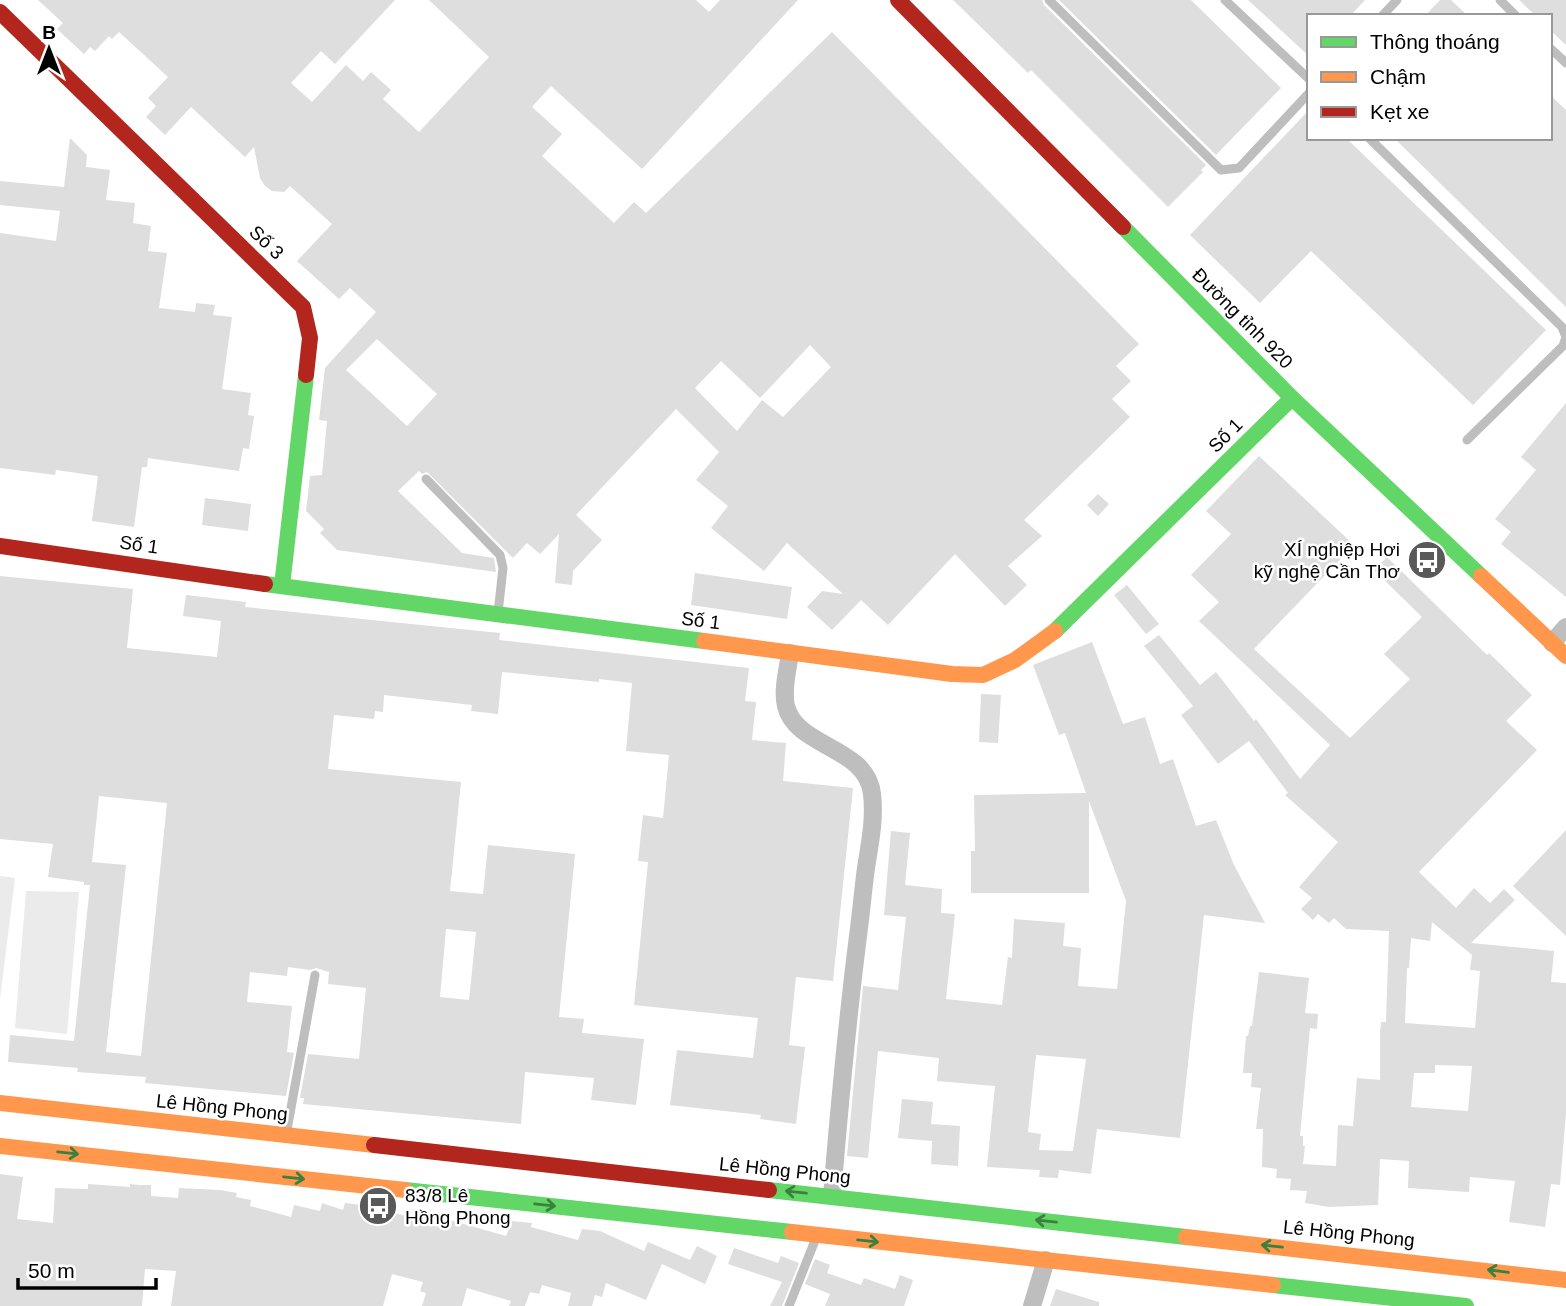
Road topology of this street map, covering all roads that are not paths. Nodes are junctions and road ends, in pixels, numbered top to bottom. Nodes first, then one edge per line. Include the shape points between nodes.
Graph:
1 (898, 0) edge
2 (1049, 0) edge
3 (1225, 0) edge
4 (1397, 0) edge
5 (1500, 0) edge
6 (0, 12) edge
7 (1384, 14) edge
8 (1514, 14) edge
9 (1552, 50) edge
10 (1566, 63) edge
11 (1307, 77) edge
12 (1307, 95) edge
13 (1371, 140) edge
14 (1293, 398) junction
15 (1468, 440) dead end
16 (426, 479) dead end
17 (0, 546) edge
18 (282, 586) junction
19 (498, 614) junction
20 (1566, 627) edge
21 (1552, 643) junction
22 (790, 653) junction
23 (1566, 656) edge
24 (315, 975) dead end
25 (0, 1103) edge
26 (286, 1135) junction
27 (0, 1146) edge
28 (832, 1196) junction
29 (817, 1235) junction
30 (1046, 1260) junction
31 (1566, 1280) edge
32 (789, 1306) edge
33 (1032, 1306) edge
34 (1466, 1306) edge

1 - 14 main road, Đường tỉnh 920
2 - 12 lane via 1222,170 1239,168
3 - 11 lane
4 - 7 lane
5 - 8 lane
6 - 18 main road, Số 3 via 303,307 310,338
9 - 10 lane
13 - 15 lane via 1562,327 1566,337 1563,346
14 - 21 main road, Đường tỉnh 920
14 - 22 main road, Số 1 via 1059,628 1015,660 983,675
16 - 19 lane via 500,555
17 - 18 main road, Số 1
18 - 19 main road, Số 1
19 - 22 main road, Số 1
20 - 21 street
21 - 23 main road, Đường tỉnh 920
22 - 28 street via 786,707 794,721 864,771 872,790 874,827 846,1032
24 - 26 lane
25 - 26 main road, Lê Hồng Phong
28 -> 26 main road, Lê Hồng Phong
27 -> 29 main road
31 -> 28 main road, Lê Hồng Phong
29 -> 30 main road
29 - 32 lane
30 - 33 street
30 - 34 main road

